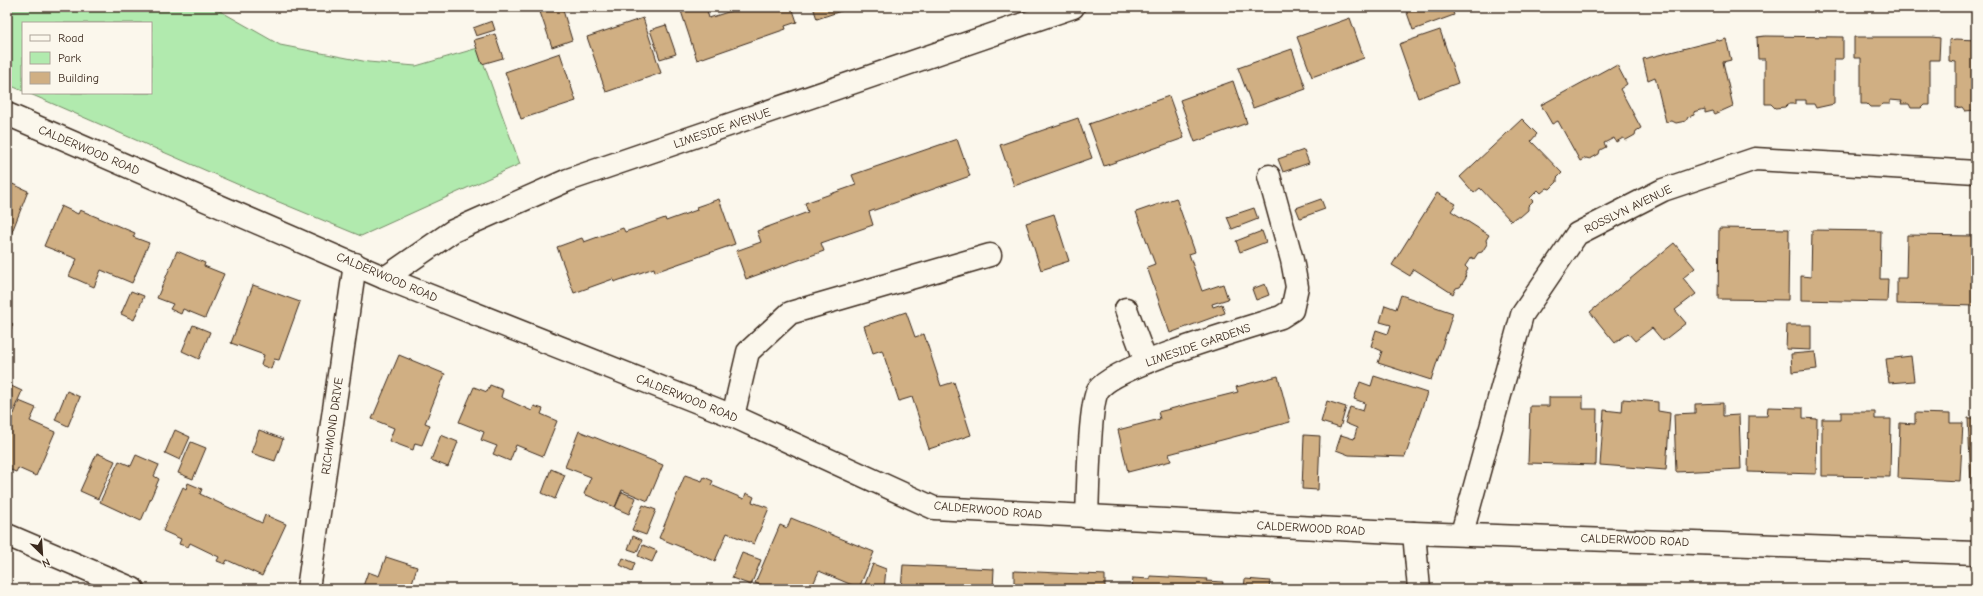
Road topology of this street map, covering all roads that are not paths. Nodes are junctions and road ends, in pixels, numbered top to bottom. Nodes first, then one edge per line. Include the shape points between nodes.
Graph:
1 (1073, 7) edge
2 (7, 114) edge
3 (1976, 172) edge
4 (1269, 176) dead end
5 (990, 255) dead end
6 (355, 264) junction
7 (385, 278) junction
8 (1126, 309) dead end
9 (1146, 362) junction
10 (734, 416) junction
11 (1087, 517) junction
12 (1414, 533) junction
13 (1462, 534) junction
14 (7, 535) edge
15 (1976, 553) edge
16 (133, 589) edge
17 (308, 589) edge
18 (1419, 589) edge

1 - 7 street, LIMESIDE AVENUE via 568,180 452,231
2 - 6 street, CALDERWOOD ROAD
3 - 13 street, ROSSLYN AVENUE via 1755,159 1663,190 1577,234 1522,315
4 - 9 street, LIMESIDE GARDENS via 1297,287 1292,310 1281,317
5 - 10 street via 790,313 748,352
6 - 7 street, CALDERWOOD ROAD
6 - 17 street, RICHMOND DRIVE
7 - 10 street, CALDERWOOD ROAD
8 - 9 street
9 - 11 street, LIMESIDE GARDENS via 1108,381 1098,391 1091,435
10 - 11 street, CALDERWOOD ROAD via 934,508
11 - 12 street, CALDERWOOD ROAD
12 - 13 street, CALDERWOOD ROAD
12 - 18 street
13 - 15 street, CALDERWOOD ROAD
14 - 16 street

